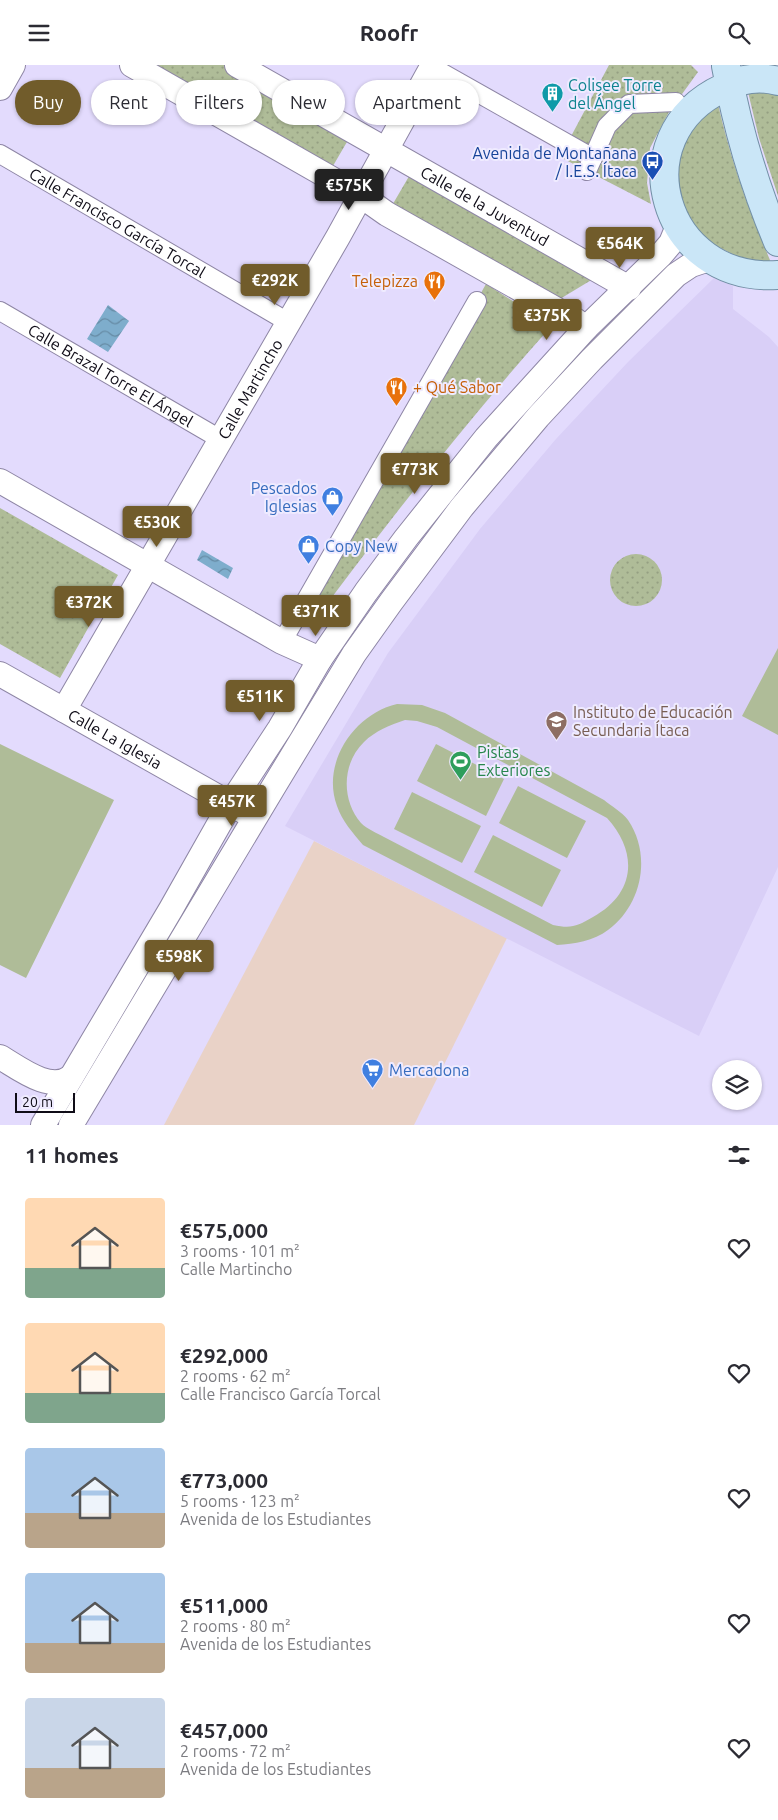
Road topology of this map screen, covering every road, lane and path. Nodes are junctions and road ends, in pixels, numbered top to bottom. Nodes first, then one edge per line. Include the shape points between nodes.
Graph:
1 (13, 65) edge
2 (132, 65) edge
3 (237, 65) edge
4 (432, 66) edge
5 (728, 75) edge
6 (778, 81) edge
7 (0, 88) edge
8 (676, 102) dead end
9 (386, 150) junction
10 (0, 154) edge
11 (360, 195) junction
12 (678, 226) junction
13 (778, 242) edge
14 (709, 259) junction
15 (778, 275) edge
16 (629, 288) junction
17 (476, 301) dead end
18 (0, 311) edge
19 (288, 322) junction
20 (586, 328) junction
21 (537, 381) junction
22 (538, 417) junction
23 (220, 439) junction
24 (0, 481) edge
25 (147, 564) junction
26 (282, 642) junction
27 (320, 659) junction
28 (0, 674) edge
29 (64, 710) junction
30 (231, 803) junction
31 (255, 819) junction
32 (0, 1057) edge
33 (71, 1077) junction
34 (42, 1125) edge
35 (71, 1125) edge

1 - 7 street
2 - 11 street
3 - 9 street, Calle de la Juventud
4 - 8 street via 590,164 607,126 629,104
4 - 9 street, Calle Martincho
5 - 6 main road via 740,80
5 - 12 main road via 694,106 671,141 665,168 666,187
5 - 13 main road via 747,158
9 - 11 street, Calle Martincho
9 - 16 street, Calle de la Juventud
10 - 19 street, Calle Francisco García Torcal
11 - 19 street, Calle Martincho
11 - 20 street via 387,214
12 - 14 main road
12 - 16 street via 666,250
14 - 15 main road via 745,273
14 - 22 street via 676,275
16 - 20 street
17 - 26 street
18 - 23 street, Calle Brazal Torre El Ángel
19 - 23 street, Calle Martincho
20 - 21 street
21 - 22 street via 535,400
21 - 27 street via 486,438 406,538
22 - 31 street via 462,507 391,601 354,654
23 - 25 street, Calle Martincho
24 - 25 street
25 - 26 street
25 - 29 street, Calle Martincho
26 - 27 street
27 - 30 street
28 - 29 street, Calle La Iglesia
29 - 30 street, Calle La Iglesia
30 - 31 street, Calle La Iglesia
30 - 33 street
31 - 35 street
32 - 33 street via 42,1080 62,1082
33 - 34 street

